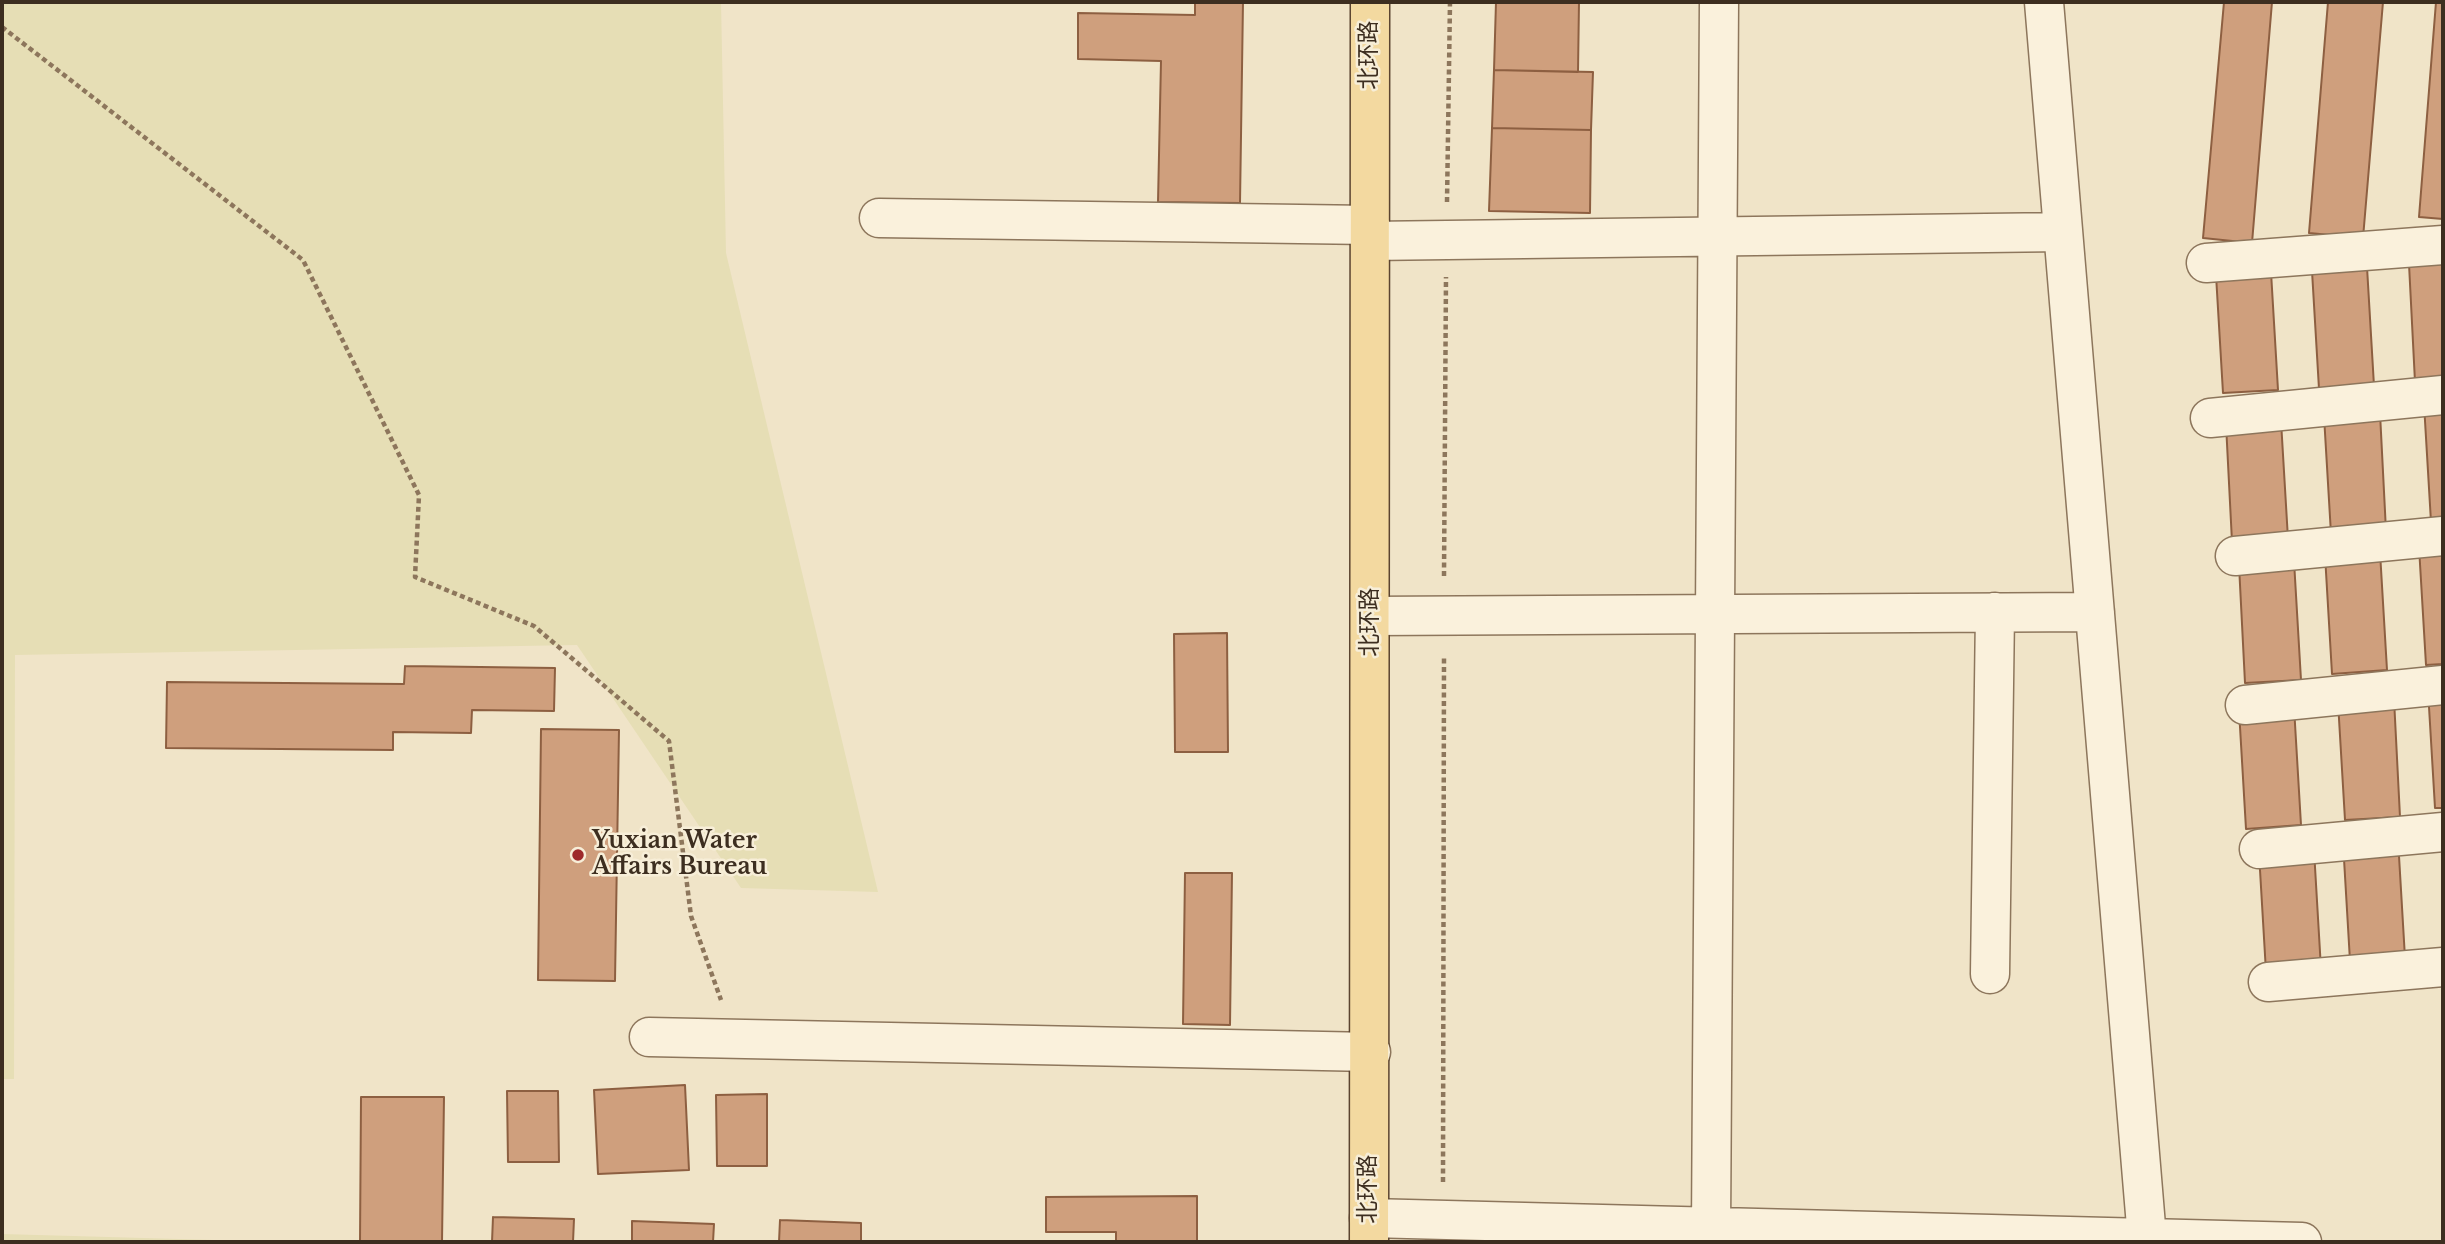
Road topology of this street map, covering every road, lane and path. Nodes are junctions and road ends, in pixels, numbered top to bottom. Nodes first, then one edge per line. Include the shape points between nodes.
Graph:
1 (1370, 2) edge
2 (1719, 2) edge
3 (2044, 2) edge
4 (2, 27) edge
5 (879, 218) dead end
6 (1370, 232) junction
7 (2063, 232) junction
8 (1718, 237) junction
9 (2443, 245) edge
10 (2206, 264) dead end
11 (2443, 395) edge
12 (2210, 418) dead end
13 (2443, 536) edge
14 (2235, 556) dead end
15 (1995, 612) junction
16 (2095, 612) junction
17 (1715, 614) junction
18 (1371, 616) junction
19 (2443, 685) edge
20 (2245, 705) dead end
21 (2443, 832) edge
22 (2259, 849) dead end
23 (2443, 967) edge
24 (1990, 974) dead end
25 (2268, 982) dead end
26 (649, 1037) dead end
27 (766, 1040) junction
28 (1371, 1052) junction
29 (1711, 1227) junction
30 (1369, 1230) edge
31 (1868, 1237) edge
32 (2147, 1238) junction
33 (2302, 1242) edge

1 - 6 main road, 北环路
2 - 8 street
3 - 7 street
4 - 27 path via 303,260 419,495 415,577 534,626 669,741 691,916 719,998
5 - 6 street
6 - 8 street
6 - 18 main road, 北环路
7 - 8 street
7 - 16 street
8 - 17 street
9 - 10 street
11 - 12 street
13 - 14 street
15 - 16 street
15 - 17 street
15 - 24 street
16 - 32 street
17 - 18 street
17 - 29 street
18 - 28 main road, 北环路
19 - 20 street
21 - 22 street
23 - 25 street
26 - 27 street
27 - 28 street
28 - 30 main road, 北环路
29 - 30 street
29 - 31 street
31 - 32 street
32 - 33 street

